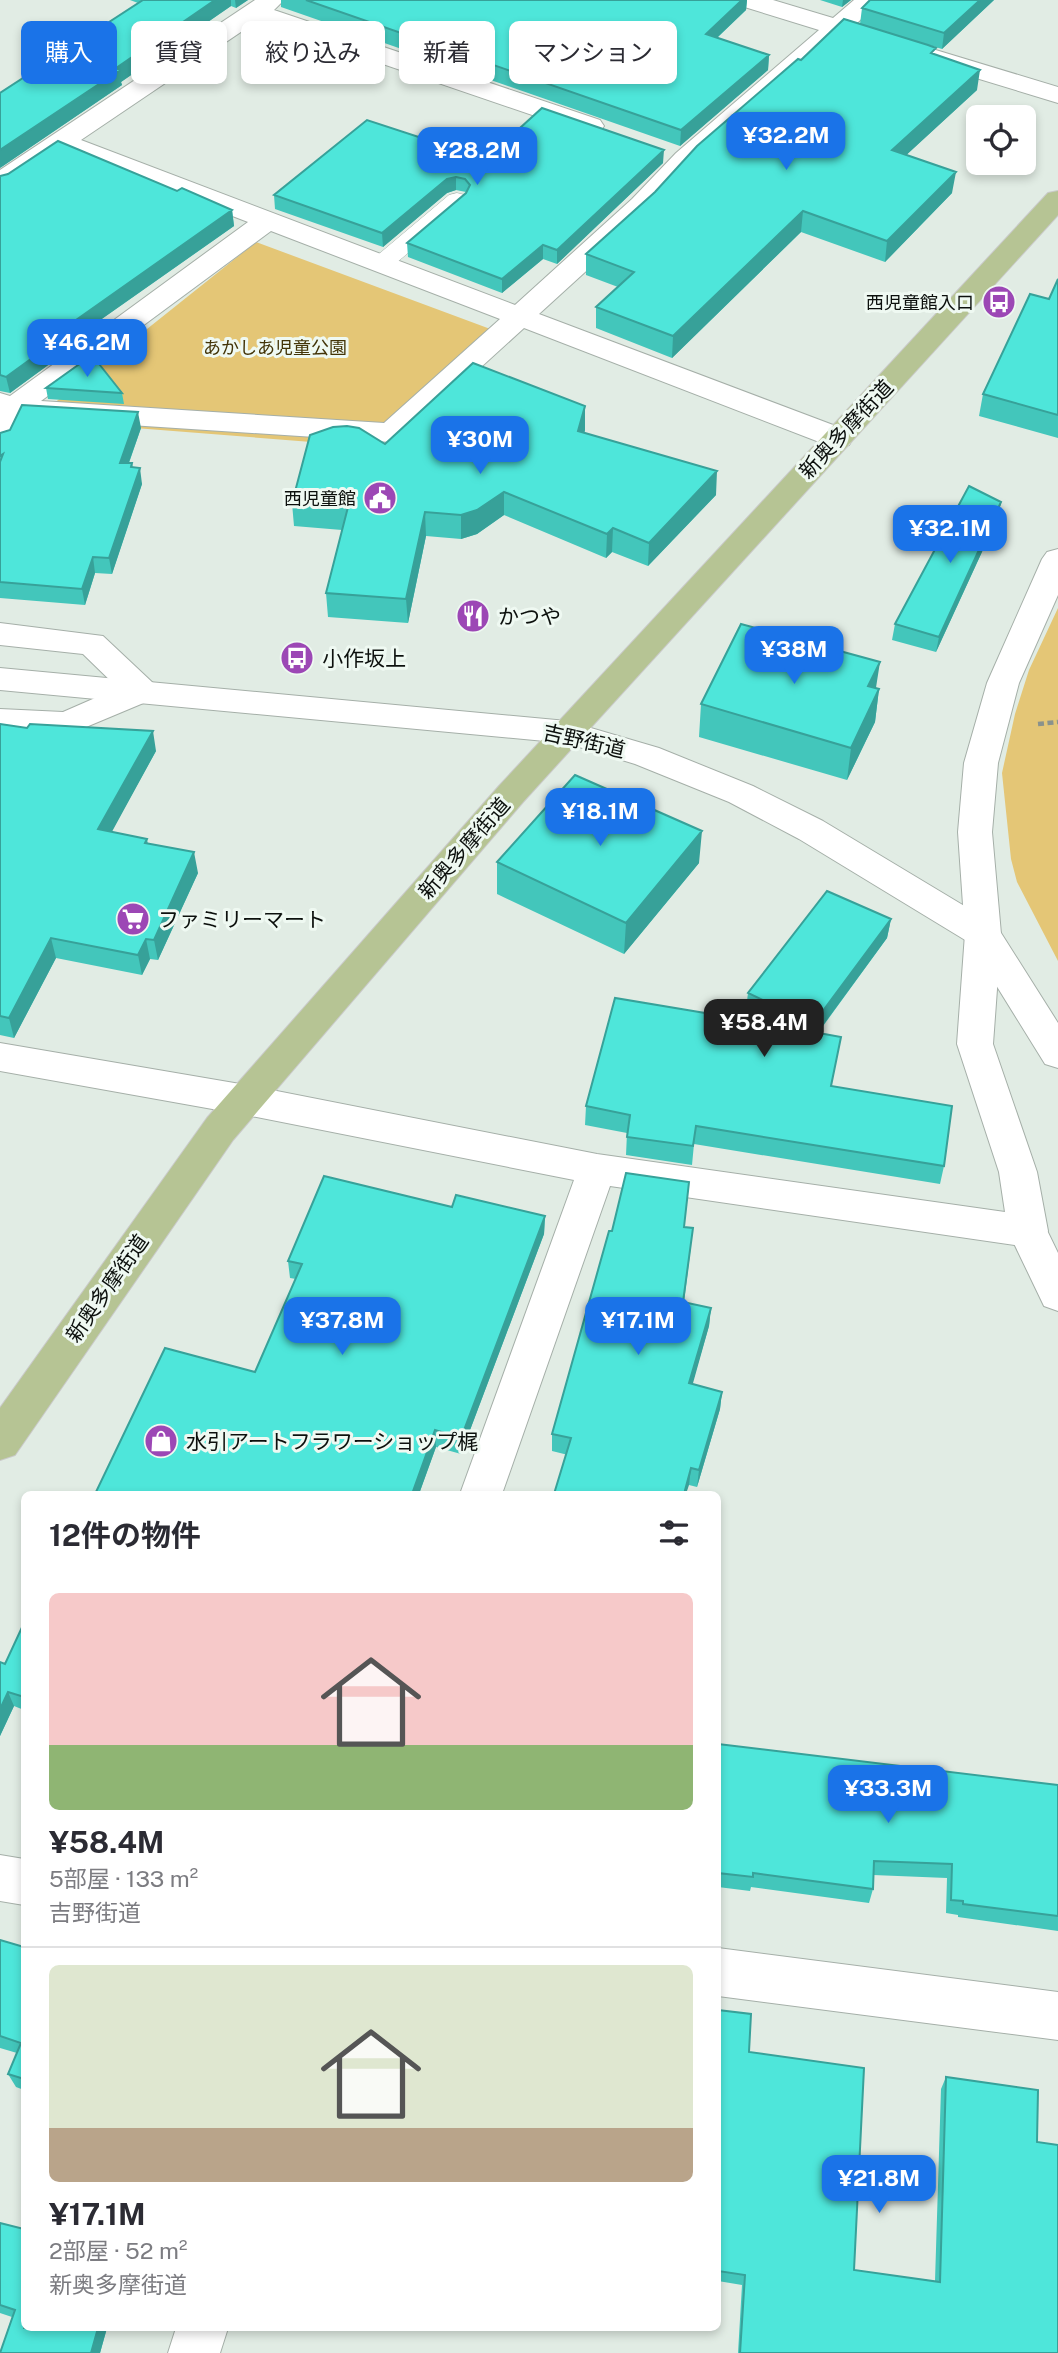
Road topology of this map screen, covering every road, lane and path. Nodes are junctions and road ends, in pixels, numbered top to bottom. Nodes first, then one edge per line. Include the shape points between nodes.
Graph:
1 (747, 0) edge
2 (869, 0) edge
3 (264, 6) edge
4 (837, 28) junction
5 (876, 39) edge
6 (902, 47) edge
7 (1058, 95) edge
8 (620, 136) edge
9 (61, 141) junction
10 (659, 150) edge
11 (685, 159) junction
12 (0, 182) edge
13 (1058, 199) edge
14 (457, 200) edge
15 (267, 221) junction
16 (381, 264) junction
17 (519, 315) junction
18 (6, 405) edge
19 (0, 438) edge
20 (838, 438) junction
21 (1058, 559) edge
22 (0, 634) edge
23 (0, 679) edge
24 (141, 691) junction
25 (0, 720) edge
26 (567, 733) junction
27 (983, 934) junction
28 (1058, 1054) edge
29 (0, 1057) edge
30 (246, 1100) junction
31 (597, 1169) junction
32 (1028, 1231) junction
33 (1058, 1294) edge
34 (0, 1442) edge
35 (482, 1491) edge
36 (0, 1878) edge
37 (21, 1882) edge
38 (721, 1972) edge
39 (1058, 2016) edge
40 (201, 2331) edge
41 (194, 2353) edge

1 - 4 street
2 - 4 street
3 - 8 street
3 - 9 street
4 - 5 street
4 - 11 street
6 - 7 street
9 - 12 street
9 - 15 street
10 - 11 street
11 - 17 street via 642,205
13 - 20 main road, 新奥多摩街道
14 - 16 lane
15 - 16 street
15 - 18 street
16 - 17 street
17 - 18 street via 391,433
17 - 20 street
18 - 19 street
20 - 26 main road, 新奥多摩街道
21 - 27 street via 1003,682 981,763 975,832
22 - 24 street via 92,644
23 - 24 street, 吉野街道
24 - 25 street via 67,724
24 - 26 street, 吉野街道
26 - 27 street, 吉野街道 via 647,756 741,794 811,830
26 - 30 main road, 新奥多摩街道
27 - 28 street, 吉野街道
27 - 32 street via 975,1044 1018,1172
29 - 30 street
30 - 31 street
30 - 34 main road, 新奥多摩街道 via 220,1129
31 - 32 street
31 - 35 street
32 - 33 street
36 - 37 street
38 - 39 street
40 - 41 street

